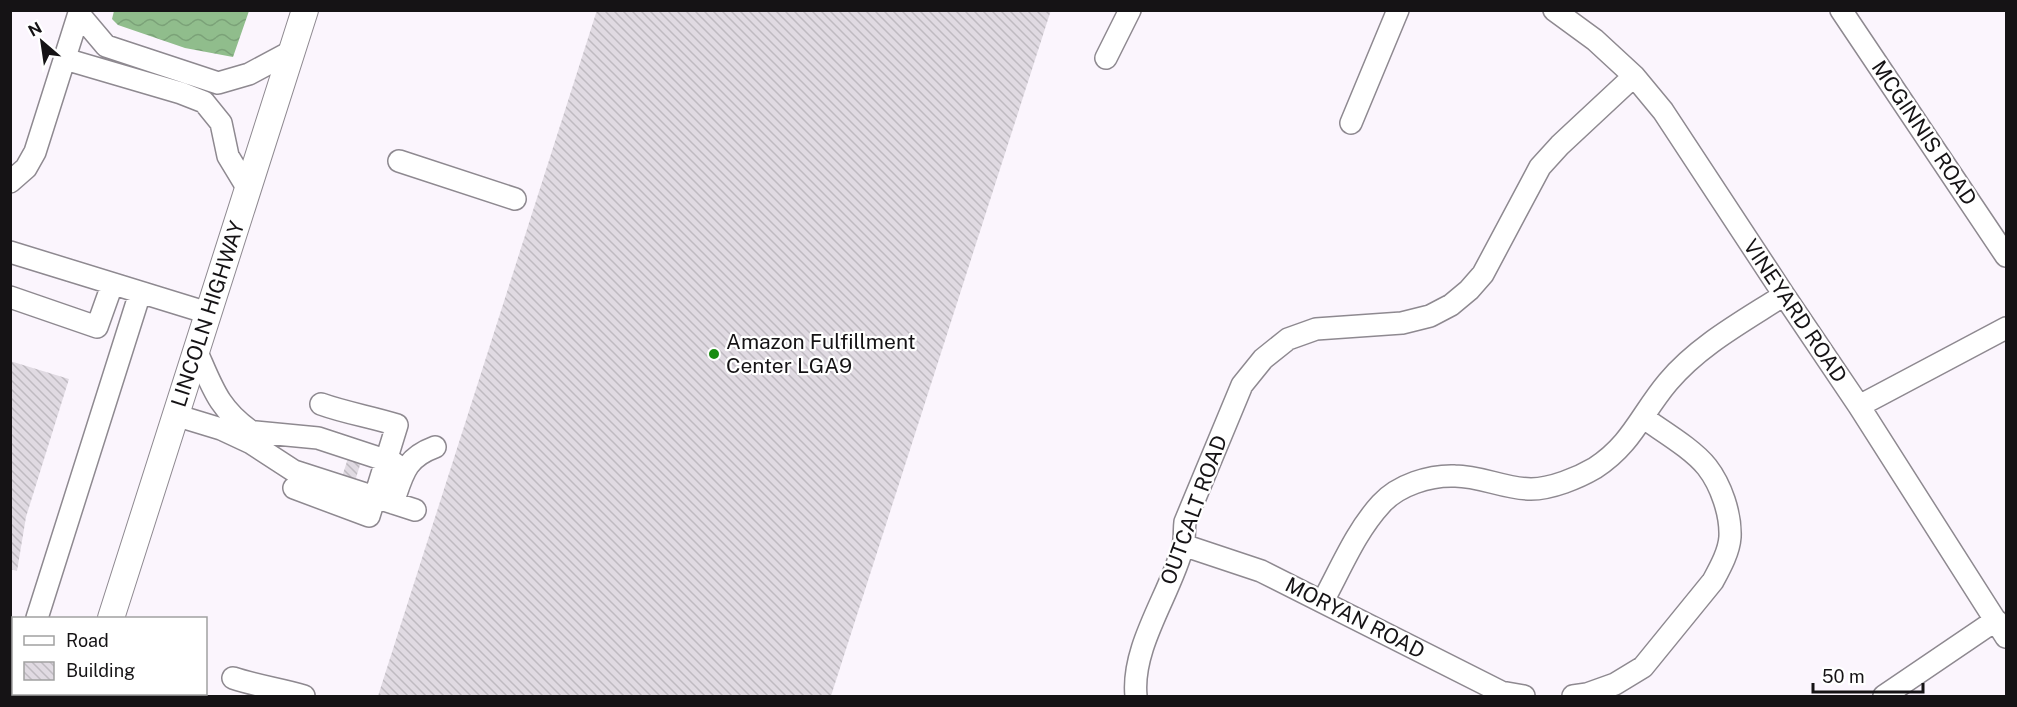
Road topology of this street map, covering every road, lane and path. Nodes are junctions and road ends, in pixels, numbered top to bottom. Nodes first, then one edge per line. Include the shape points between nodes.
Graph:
1 (305, 10) edge
2 (1130, 10) edge
3 (1398, 10) edge
4 (1554, 10) edge
5 (1841, 10) edge
6 (80, 12) edge
7 (292, 51) junction
8 (1106, 58) dead end
9 (65, 59) junction
10 (1634, 76) junction
11 (1351, 123) dead end
12 (399, 161) dead end
13 (10, 182) edge
14 (248, 189) junction
15 (515, 199) dead end
16 (10, 252) edge
17 (2007, 256) edge
18 (112, 285) junction
19 (140, 294) junction
20 (1784, 295) junction
21 (10, 297) edge
22 (208, 313) junction
23 (2006, 329) edge
24 (196, 350) junction
25 (321, 404) dead end
26 (1859, 406) junction
27 (175, 415) junction
28 (1644, 418) junction
29 (222, 429) junction
30 (252, 432) junction
31 (435, 447) dead end
32 (395, 465) junction
33 (294, 488) dead end
34 (379, 505) junction
35 (415, 510) dead end
36 (1183, 545) junction
37 (1323, 601) junction
38 (37, 617) edge
39 (111, 617) edge
40 (2001, 629) edge
41 (233, 678) dead end
42 (304, 696) edge
43 (1136, 696) edge
44 (1524, 696) edge
45 (1573, 696) edge
46 (1884, 696) edge

1 - 7 main road, LINCOLN HIGHWAY
2 - 8 street
3 - 11 street
4 - 10 street, VINEYARD ROAD
5 - 17 street, MCGINNIS ROAD
6 - 7 street via 106,46 218,83 249,74
6 - 9 street
7 - 14 main road, LINCOLN HIGHWAY
9 - 13 street via 35,152 26,168
9 - 14 street via 204,102 221,123 228,156
10 - 20 street, VINEYARD ROAD via 1663,111
10 - 36 street, OUTCALT ROAD via 1540,167 1483,274 1451,305 1430,316 1401,323 1316,329 1288,339 1263,359 1242,385 1185,522
12 - 15 street
14 - 22 main road, LINCOLN HIGHWAY
16 - 18 street
18 - 19 street
18 - 21 street via 97,327
19 - 22 street
19 - 38 street
20 - 26 street, VINEYARD ROAD
20 - 28 street via 1691,357 1667,383
22 - 24 main road, LINCOLN HIGHWAY
23 - 26 street
24 - 27 main road, LINCOLN HIGHWAY
24 - 30 street via 221,403 231,417
25 - 32 street via 397,425
26 - 40 street, VINEYARD ROAD
27 - 29 street
27 - 39 main road, LINCOLN HIGHWAY
28 - 37 street via 1613,456 1593,469 1555,484 1533,489 1506,487 1456,476 1435,477 1397,490 1365,522
28 - 45 street via 1706,466 1720,489 1730,539 1713,581 1643,667 1615,684
29 - 30 street
29 - 34 street via 294,471
30 - 32 street via 318,438
31 - 32 street
32 - 34 street
33 - 34 street via 342,508
34 - 35 street
36 - 37 street, MORYAN ROAD via 1261,571
36 - 43 street, OUTCALT ROAD via 1142,651
37 - 44 street, MORYAN ROAD via 1501,692
40 - 46 street
41 - 42 street

